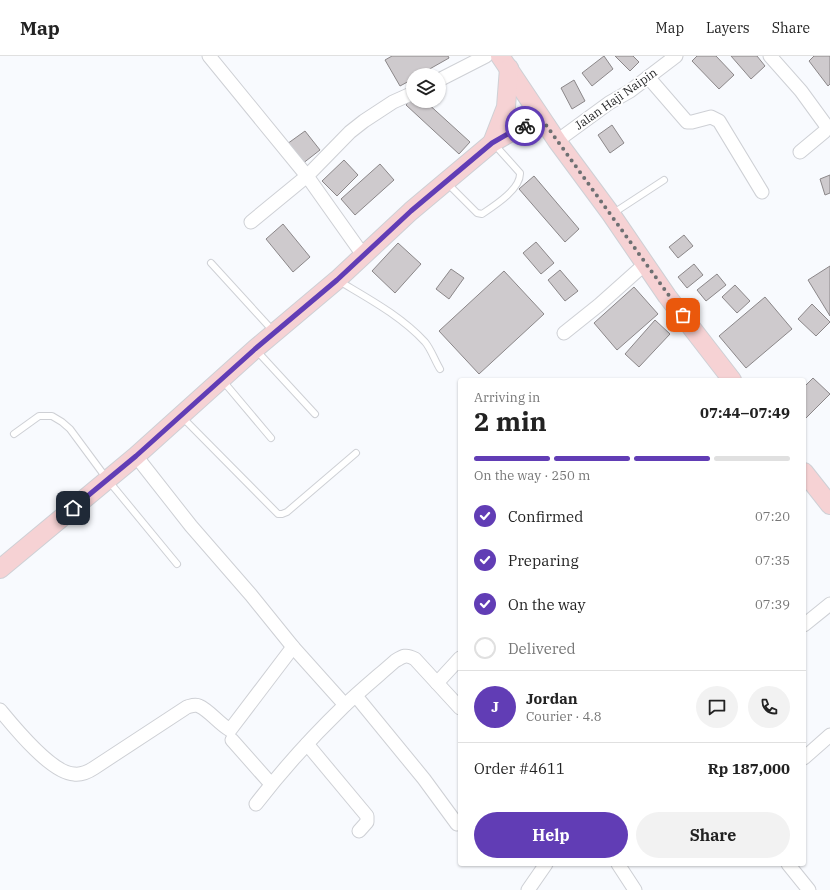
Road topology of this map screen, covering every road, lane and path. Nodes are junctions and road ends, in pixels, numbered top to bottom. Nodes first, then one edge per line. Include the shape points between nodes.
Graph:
1 (209, 56) edge
2 (486, 56) edge
3 (676, 56) edge
4 (770, 56) edge
5 (504, 62) edge
6 (446, 76) edge
7 (648, 77) junction
8 (406, 96) edge
9 (546, 125) junction
10 (557, 141) junction
11 (492, 143) junction
12 (800, 152) dead end
13 (307, 176) junction
14 (664, 180) dead end
15 (446, 182) junction
16 (762, 192) dead end
17 (611, 214) junction
18 (251, 222) dead end
19 (363, 255) junction
20 (211, 263) dead end
21 (645, 264) junction
22 (337, 280) junction
23 (276, 333) junction
24 (564, 333) dead end
25 (255, 349) junction
26 (440, 369) dead end
27 (730, 378) edge
28 (222, 380) junction
29 (315, 414) dead end
30 (181, 416) junction
31 (14, 434) dead end
32 (270, 438) dead end
33 (356, 453) dead end
34 (136, 456) junction
35 (806, 475) edge
36 (107, 479) junction
37 (830, 505) edge
38 (177, 564) dead end
39 (1, 567) edge
40 (830, 604) edge
41 (806, 622) edge
42 (293, 647) junction
43 (458, 660) edge
44 (437, 683) junction
45 (356, 696) junction
46 (345, 705) junction
47 (458, 706) edge
48 (0, 710) edge
49 (830, 735) edge
50 (232, 740) dead end
51 (307, 744) junction
52 (806, 756) edge
53 (271, 784) junction
54 (256, 804) dead end
55 (457, 824) dead end
56 (359, 831) dead end
57 (545, 866) edge
58 (619, 866) edge
59 (790, 866) edge
60 (528, 890) edge
61 (634, 890) edge
62 (809, 890) edge

1 - 13 street
2 - 6 street
3 - 7 street, Jalan Haji Naipin
4 - 12 street via 801,91 827,128
5 - 9 main road
5 - 11 main road via 506,108
7 - 10 street, Jalan Haji Naipin
7 - 16 street via 687,122 711,117 719,121
8 - 13 street via 393,102 350,132
9 - 10 main road
9 - 11 main road via 520,127
10 - 17 main road
11 - 15 main road
11 - 15 lane via 520,173 521,178 519,184 498,203 482,214 477,213
13 - 18 street
13 - 19 street
14 - 17 lane
15 - 19 main road
17 - 21 main road
19 - 22 main road
20 - 23 lane
21 - 24 street via 599,306
21 - 27 main road
22 - 23 main road
22 - 26 lane via 385,308 410,328 426,343
23 - 25 main road
25 - 28 main road
25 - 29 lane
28 - 30 main road
28 - 32 lane
30 - 33 lane via 278,514 287,512
30 - 34 main road
31 - 36 lane via 39,416 52,416 70,429
34 - 36 main road
34 - 42 street
35 - 37 main road
36 - 38 lane
36 - 39 main road
40 - 41 street
42 - 46 street
42 - 48 street via 230,730 200,706 187,707 84,774 72,774 47,761
43 - 44 street
44 - 45 street via 415,659 404,655
44 - 47 street
45 - 46 street
45 - 55 street
46 - 51 street
49 - 52 street
50 - 53 street
51 - 53 street
51 - 56 street via 367,816 367,822
53 - 54 street
57 - 60 street
58 - 61 street
59 - 62 street

